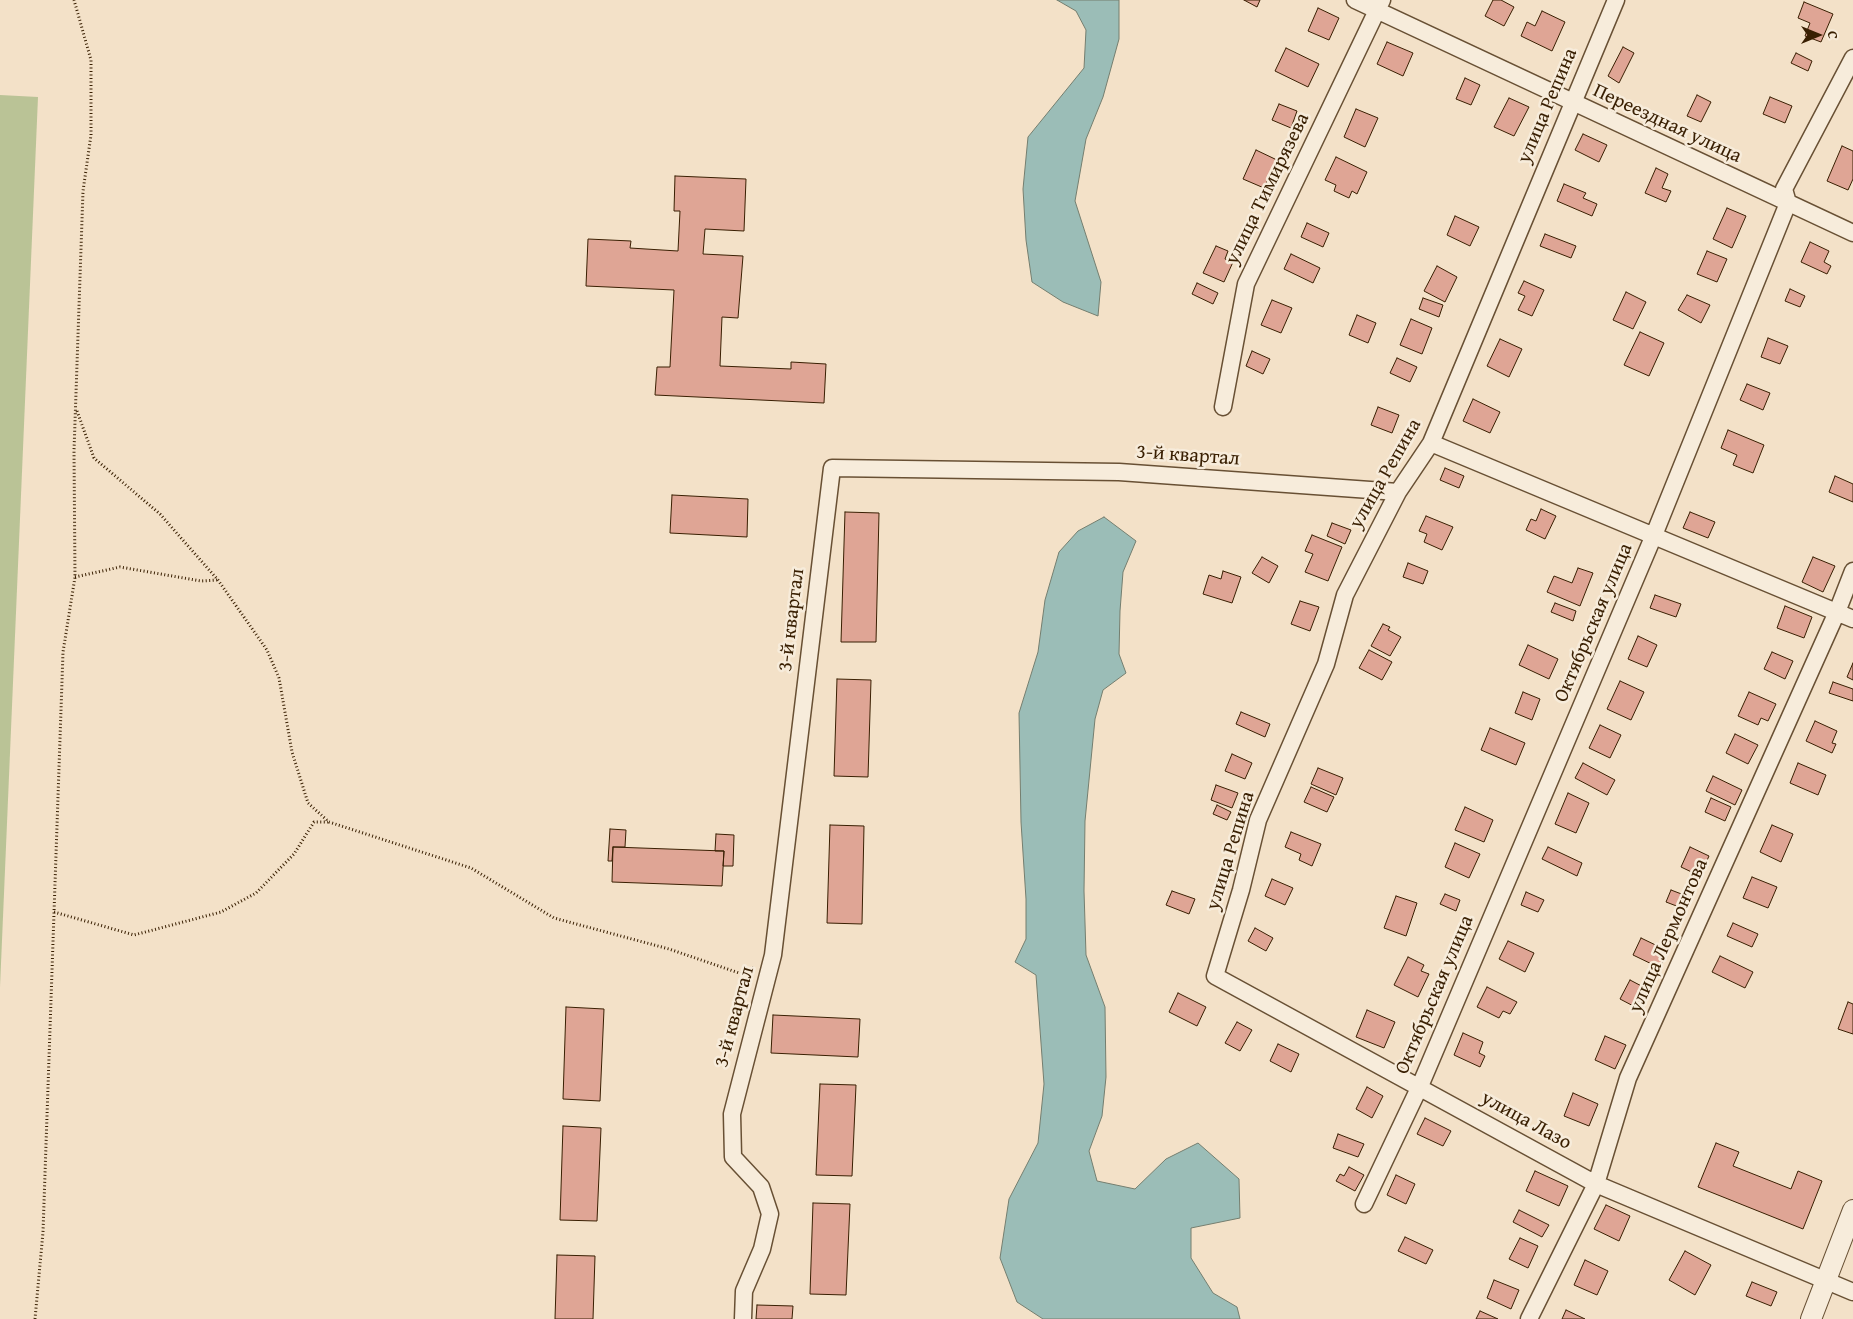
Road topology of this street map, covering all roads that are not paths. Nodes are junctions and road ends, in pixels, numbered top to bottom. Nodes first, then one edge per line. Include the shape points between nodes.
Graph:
1 (1355, 0) edge
2 (1616, 0) edge
3 (1379, 6) edge
4 (1853, 58) edge
5 (1572, 103) junction
6 (1788, 203) junction
7 (1853, 233) edge
8 (1223, 407) dead end
9 (1431, 443) junction
10 (1398, 492) junction
11 (1654, 536) junction
12 (1853, 571) edge
13 (1837, 612) junction
14 (1853, 619) edge
15 (1215, 976) joint
16 (1420, 1086) junction
17 (1596, 1184) junction
18 (1364, 1204) dead end
19 (1853, 1210) edge
20 (1827, 1279) junction
21 (1853, 1292) edge
22 (743, 1319) edge
23 (1529, 1319) edge
24 (1812, 1319) edge

1 - 3 street, Переездная улица
2 - 5 street, улица Репина
3 - 5 street, Переездная улица
3 - 8 street, улица Тимирязева via 1246,284
4 - 6 street, Октябрьская улица via 1784,189
5 - 6 street, Переездная улица
5 - 9 street, улица Репина
6 - 7 street, Переездная улица
6 - 11 street, Октябрьская улица
9 - 10 street, улица Репина
9 - 11 street
10 - 15 street, улица Репина via 1344,595 1326,664 1258,820
10 - 22 street, 3-й квартал via 1119,472 832,468 774,955 732,1114 733,1156 761,1187 770,1214 762,1250 744,1291
11 - 13 street
11 - 16 street, Октябрьская улица
12 - 13 street, улица Лермонтова
13 - 14 street
13 - 17 street, улица Лермонтова via 1628,1078
15 - 16 street, улица Лазо
16 - 17 street, улица Лазо
16 - 18 street, Октябрьская улица
17 - 20 street, улица Лазо
17 - 23 street, улица Лермонтова
19 - 20 street
20 - 21 street, улица Лазо
20 - 24 street

